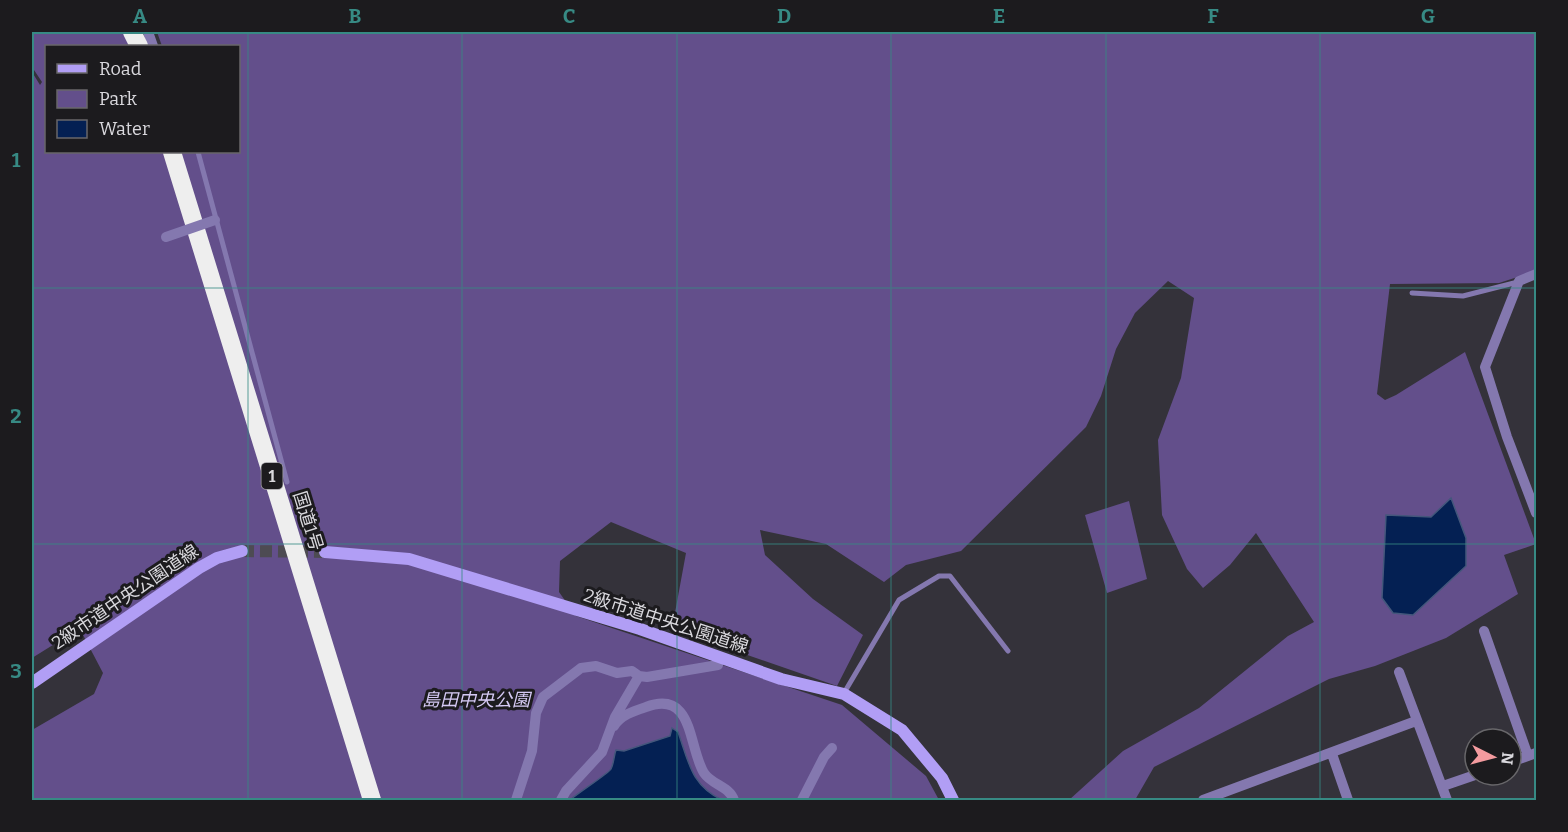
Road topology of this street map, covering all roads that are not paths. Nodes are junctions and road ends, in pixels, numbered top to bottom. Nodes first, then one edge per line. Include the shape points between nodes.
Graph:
1 (171, 153) edge
2 (198, 153) edge
3 (215, 220) junction
4 (166, 237) dead end
5 (1536, 276) edge
6 (1519, 281) junction
7 (1412, 293) dead end
8 (1531, 480) edge
9 (287, 482) dead end
10 (1536, 513) edge
11 (242, 551) tunnel mouth
12 (325, 552) tunnel mouth
13 (1484, 631) dead end
14 (1008, 651) dead end
15 (718, 665) dead end
16 (1399, 672) dead end
17 (639, 676) junction
18 (32, 683) edge
19 (843, 694) junction
20 (1416, 721) junction
21 (609, 734) junction
22 (832, 748) dead end
23 (1332, 754) junction
24 (1532, 754) edge
25 (1463, 779) edge
26 (1443, 786) junction
27 (372, 801) edge
28 (516, 801) edge
29 (561, 801) edge
30 (734, 801) edge
31 (802, 801) edge
32 (953, 801) edge
33 (1203, 801) edge
34 (1348, 801) edge
35 (1447, 801) edge

1 - 27 highway, 国道1号 / 1
2 - 3 lane
3 - 4 street, bridge
3 - 9 lane
5 - 6 street
6 - 7 lane via 1463,296
6 - 8 street via 1485,367 1508,437
8 - 10 street
11 - 18 street, 2級市道中央公園道線 via 199,568
12 - 19 street, 2級市道中央公園道線 via 409,559 640,629 782,679
13 - 24 street
14 - 19 lane via 950,576 939,576 899,600
15 - 17 street
16 - 20 street
17 - 21 street
17 - 28 street via 632,671 617,673 596,666 581,668 543,697
19 - 32 street, 2級市道中央公園道線 via 902,730 942,778
20 - 23 street
20 - 26 street
21 - 29 street via 597,760
21 - 30 street via 616,722 631,712 653,704 672,706 684,714 705,775 732,793
22 - 31 street
23 - 33 street
23 - 34 street
25 - 26 street
26 - 35 street

